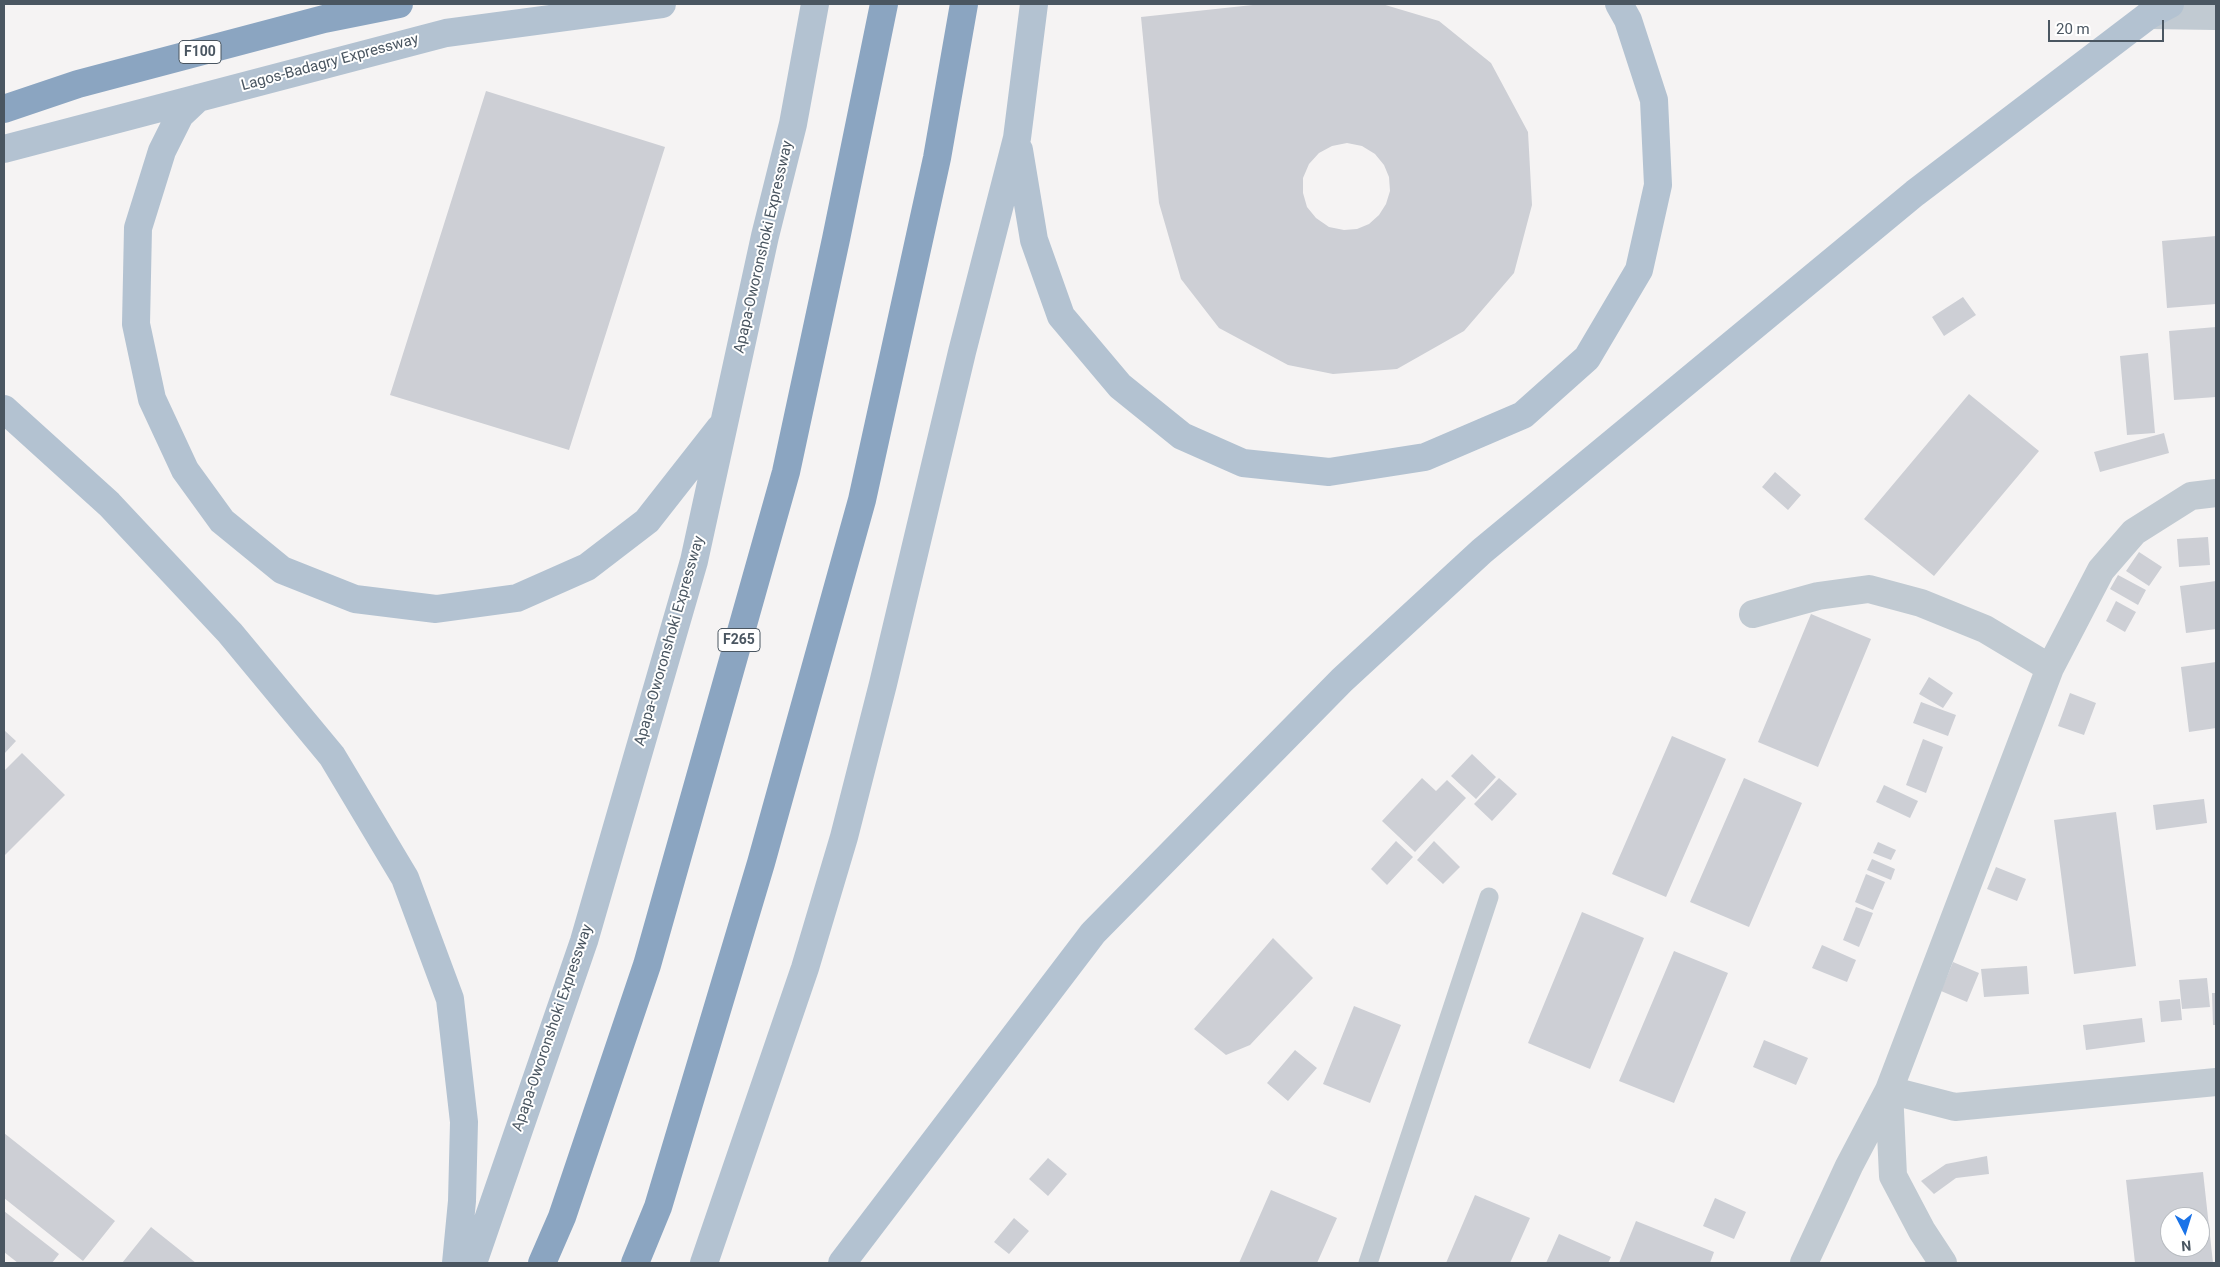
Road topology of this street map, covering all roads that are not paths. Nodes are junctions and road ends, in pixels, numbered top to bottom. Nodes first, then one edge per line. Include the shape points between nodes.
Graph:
1 (399, 4) edge
2 (662, 4) edge
3 (815, 4) edge
4 (884, 4) edge
5 (964, 4) edge
6 (1034, 4) edge
7 (1619, 4) edge
8 (2159, 10) edge
9 (2216, 16) edge
10 (198, 98) junction
11 (4, 109) edge
12 (1017, 138) junction
13 (4, 149) edge
14 (4, 409) edge
15 (724, 423) junction
16 (2216, 493) edge
17 (1753, 614) dead end
18 (2050, 668) junction
19 (1489, 897) dead end
20 (2216, 1082) edge
21 (1889, 1090) junction
22 (456, 1263) edge
23 (473, 1263) edge
24 (542, 1263) edge
25 (635, 1263) edge
26 (704, 1263) edge
27 (842, 1263) edge
28 (1368, 1263) edge
29 (1804, 1263) edge
30 (1943, 1263) edge

1 - 11 highway, F100 via 324,19 78,84
2 - 10 main road, Lagos-Badagry Expressway via 446,33
3 - 15 main road, Apapa-Oworonshoki Expressway via 793,124
4 - 24 highway, F265 via 786,472 647,965 562,1217
5 - 25 highway via 937,158 862,500 761,863 658,1206
6 - 12 main road
7 - 12 main road via 1628,20 1654,100 1658,185 1639,270 1587,358 1523,416 1425,458 1329,472 1242,463 1182,436 1120,386 1061,316 1034,240
8 - 9 street
8 - 27 main road via 1915,193 1482,551 1342,680 1093,934
10 - 13 main road, Lagos-Badagry Expressway
10 - 15 main road via 180,115 162,151 138,228 136,324 152,399 185,470 222,521 282,570 355,599 436,609 517,598 587,567 647,521
12 - 26 main road via 844,837 805,968
14 - 22 main road via 109,504 230,633 332,756 405,878 450,999 464,1122
15 - 23 main road, Apapa-Oworonshoki Expressway via 694,561 584,941
16 - 18 street via 2191,496 2134,532 2101,570
17 - 18 street via 1818,596 1869,589 1921,603 1985,629
18 - 21 street
19 - 28 lane
20 - 21 street via 1955,1106
21 - 29 street
21 - 30 street via 1893,1176

